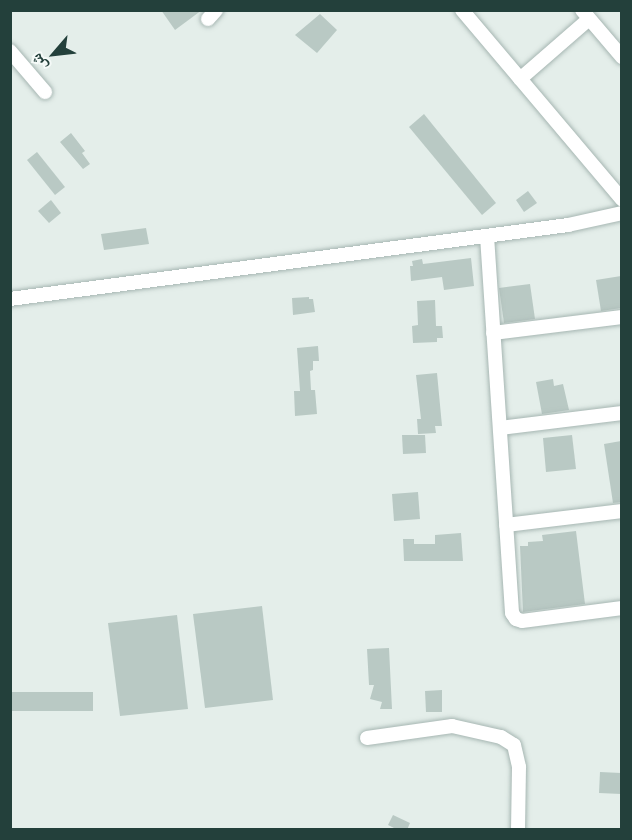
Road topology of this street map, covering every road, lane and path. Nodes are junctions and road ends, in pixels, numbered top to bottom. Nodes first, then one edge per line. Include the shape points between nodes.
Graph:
1 (462, 10) edge
2 (586, 15) edge
3 (10, 51) edge
4 (621, 57) edge
5 (519, 79) junction
6 (45, 92) dead end
7 (621, 199) edge
8 (621, 213) edge
9 (487, 236) junction
10 (10, 299) edge
11 (621, 317) edge
12 (493, 333) junction
13 (621, 413) edge
14 (500, 428) junction
15 (621, 511) edge
16 (506, 525) junction
17 (621, 608) edge
18 (367, 738) dead end
19 (518, 830) edge

1 - 5 street
2 - 4 street
2 - 5 street
3 - 6 street
5 - 7 street
8 - 9 street
9 - 10 street
9 - 12 street
11 - 12 street
12 - 14 street
13 - 14 street
14 - 16 street
15 - 16 street
16 - 17 street via 512,613 516,619
18 - 19 street via 452,726 501,736 514,745 519,767

